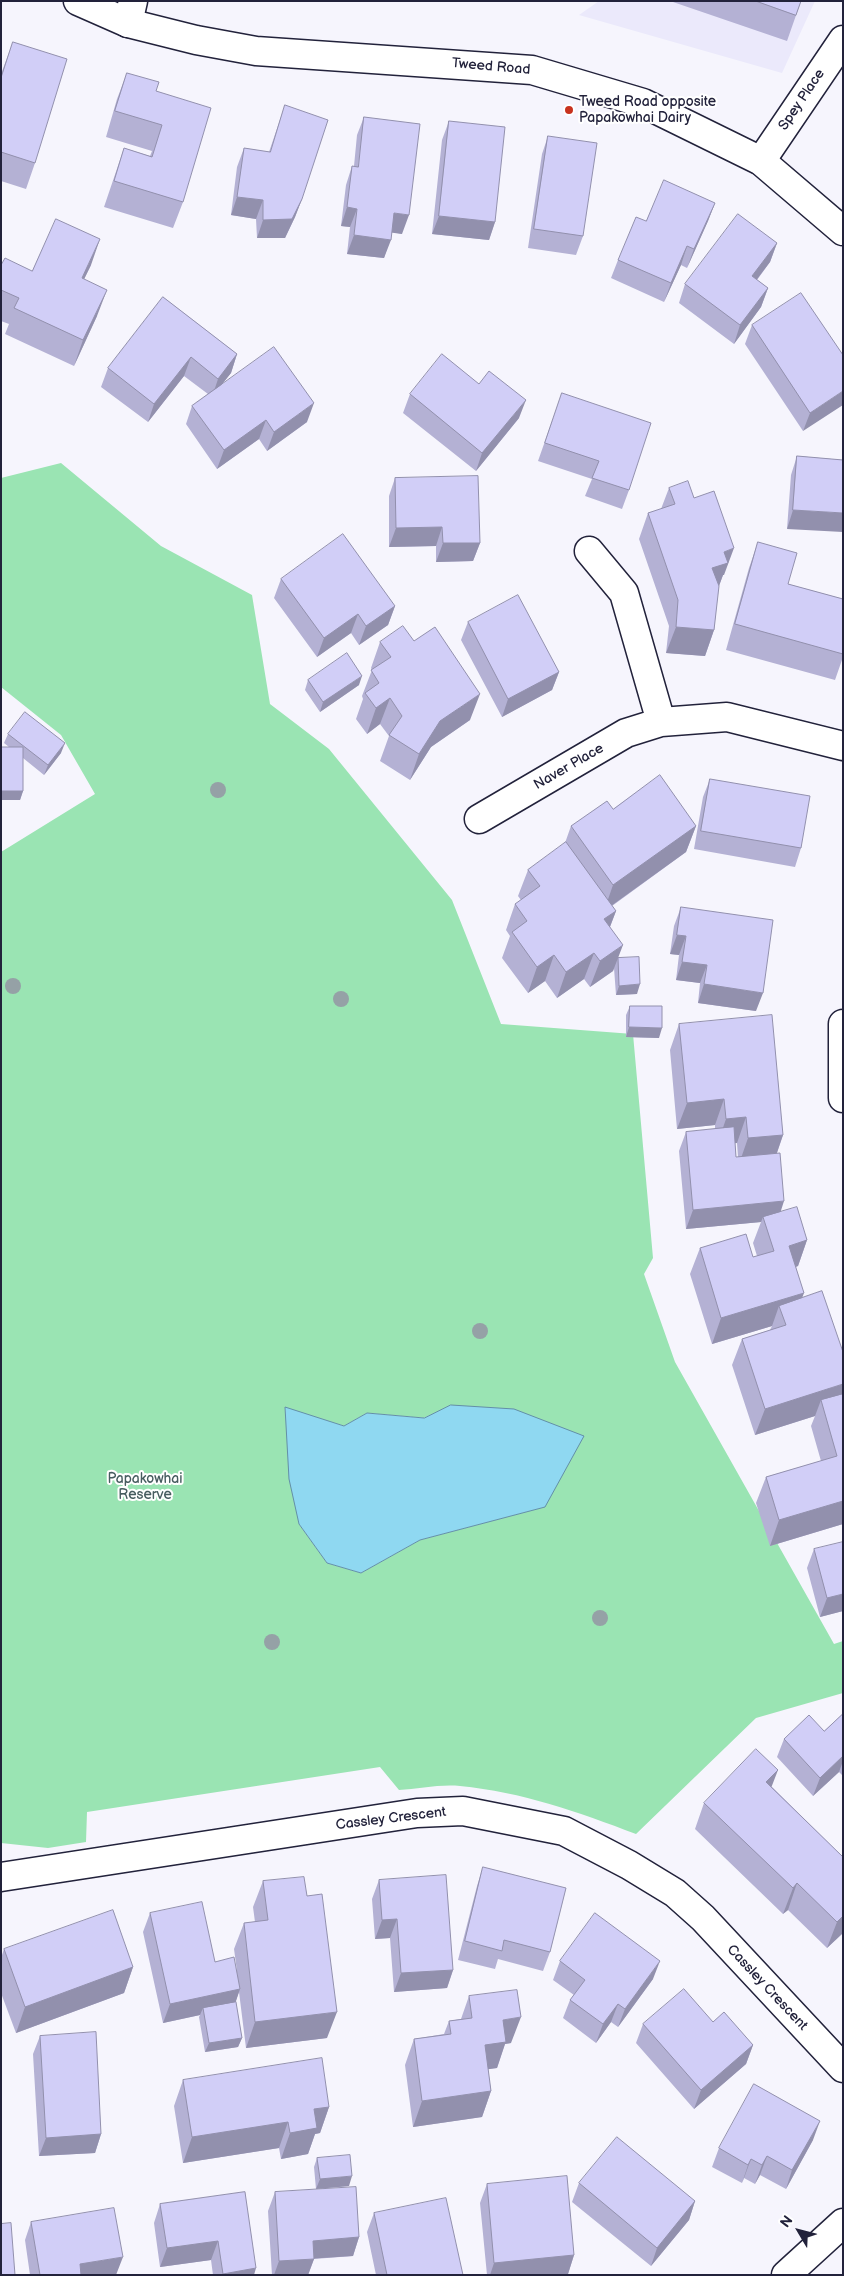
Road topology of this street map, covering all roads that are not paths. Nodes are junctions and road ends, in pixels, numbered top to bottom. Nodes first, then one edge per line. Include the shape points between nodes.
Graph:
1 (78, 1) edge
2 (131, 12) edge
3 (843, 40) edge
4 (761, 161) junction
5 (843, 231) edge
6 (589, 551) dead end
7 (661, 722) junction
8 (843, 746) edge
9 (479, 819) dead end
10 (843, 1024) edge
11 (843, 1098) edge
12 (1, 1877) edge
13 (843, 2068) edge
14 (843, 2223) edge
15 (786, 2275) edge

1 - 2 street, Tweed Road
2 - 4 street, Tweed Road via 196,40 256,51 532,70 643,103
3 - 4 street, Spey Place
4 - 5 street, Tweed Road
6 - 7 street via 624,593
7 - 8 street, Naver Place via 727,717
7 - 9 street, Naver Place via 626,733
10 - 11 street
12 - 13 street, Cassley Crescent via 417,1813 463,1811 564,1831 676,1893
14 - 15 street

